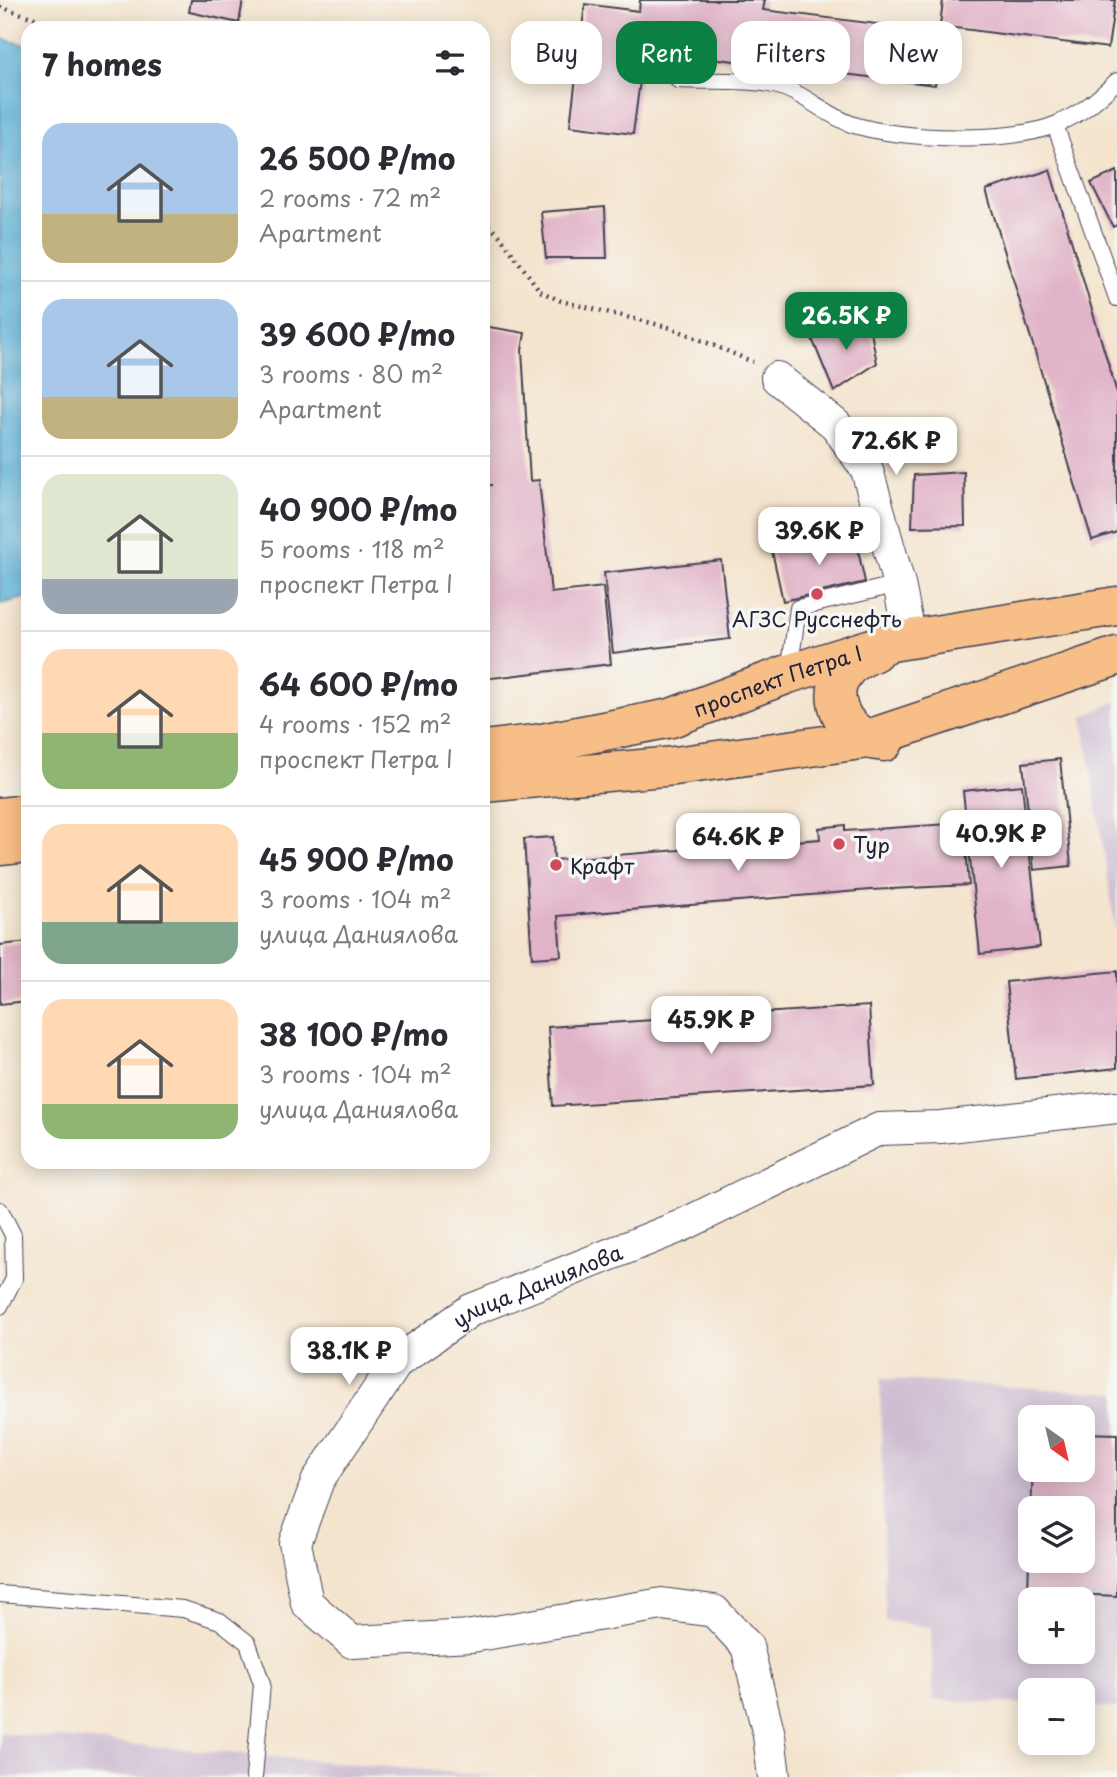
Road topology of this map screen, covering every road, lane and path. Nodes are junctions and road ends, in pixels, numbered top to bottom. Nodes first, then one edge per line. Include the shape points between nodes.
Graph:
1 (0, 7) edge
2 (44, 21) edge
3 (1117, 81) edge
4 (717, 82) edge
5 (1055, 125) junction
6 (490, 227) edge
7 (1117, 298) edge
8 (777, 378) joint
9 (899, 584) junction
10 (1117, 606) edge
11 (900, 640) junction
12 (1117, 656) edge
13 (1117, 673) edge
14 (788, 674) junction
15 (886, 742) junction
16 (490, 749) edge
17 (490, 782) edge
18 (21, 815) edge
19 (0, 817) edge
20 (21, 844) edge
21 (0, 846) edge
22 (1117, 1107) edge
23 (0, 1210) edge
24 (0, 1306) edge
25 (0, 1594) edge
26 (254, 1777) edge
27 (774, 1777) edge

1 - 2 path
3 - 5 lane via 1092,106
4 - 5 lane via 770,84 848,123 880,133 1005,136
5 - 7 lane
6 - 8 path via 540,292 671,328 761,366
8 - 9 street via 836,425 867,470
9 - 11 street
9 - 14 lane via 798,608
10 - 11 main road, проспект Петра I
11 - 14 main road, проспект Петра I
11 - 15 main road via 856,661 838,680 835,693 837,707 852,728
12 - 15 main road
13 - 15 main road
14 - 16 main road, проспект Петра I via 671,718
15 - 17 main road
18 - 19 main road
20 - 21 main road
22 - 27 street, улица Даниялова via 941,1127 879,1129 681,1226 471,1310 397,1362 318,1480 295,1543 307,1602 352,1642 472,1636 662,1604 714,1611 747,1646 769,1735
23 - 24 lane via 13,1235 14,1279
25 - 26 lane via 183,1609 220,1621 248,1643 262,1684

